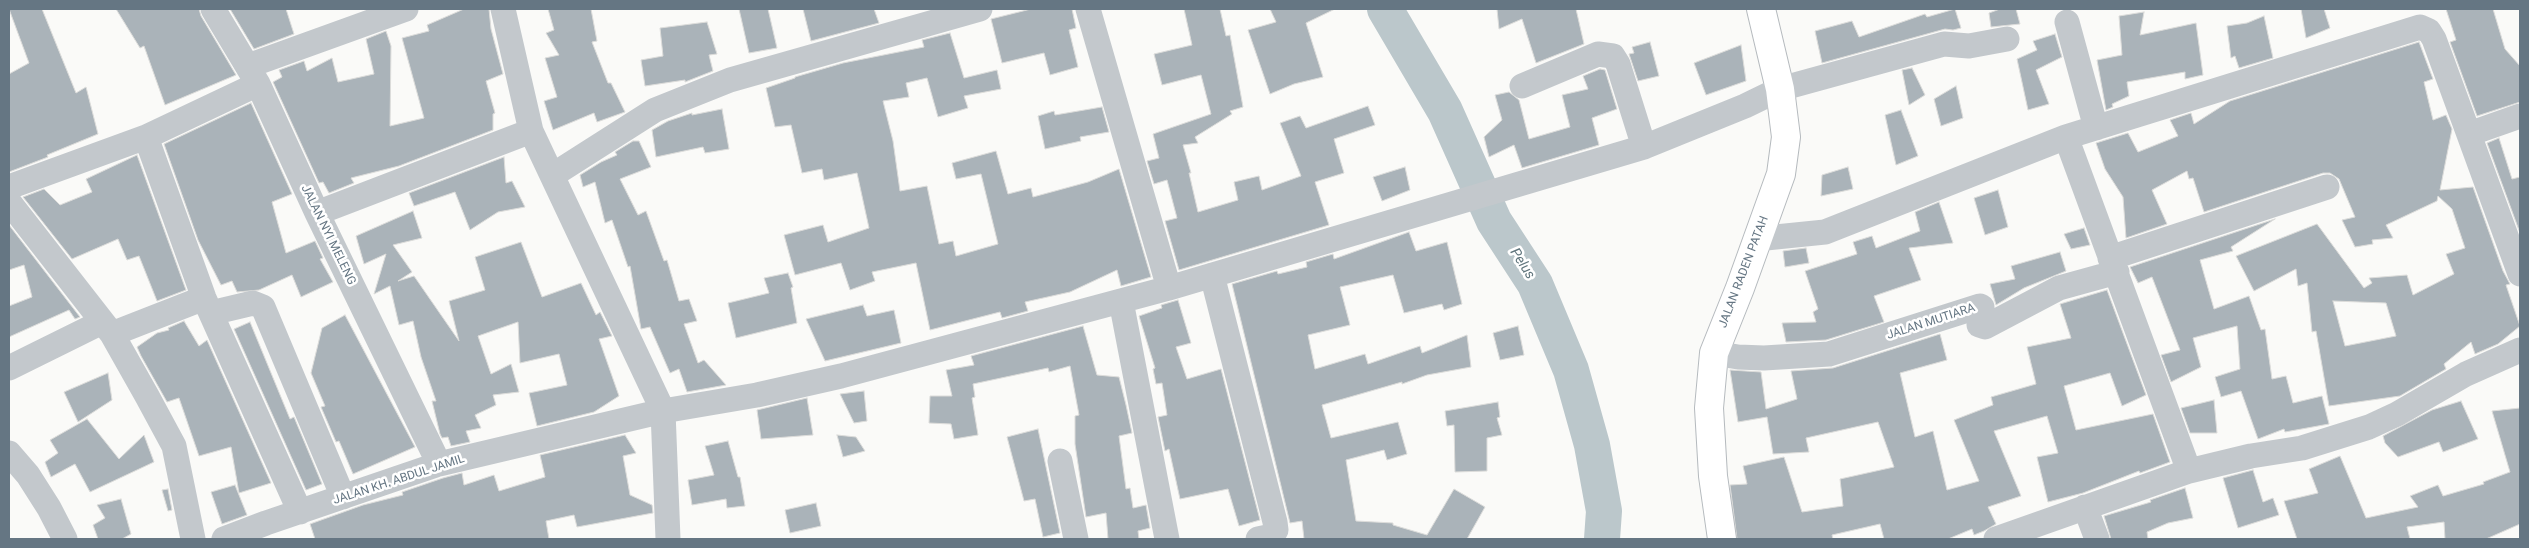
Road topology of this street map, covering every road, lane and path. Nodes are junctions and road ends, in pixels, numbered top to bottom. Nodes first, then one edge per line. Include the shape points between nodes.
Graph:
1 (213, 9) edge
2 (406, 9) edge
3 (503, 9) edge
4 (980, 9) edge
5 (1088, 9) edge
6 (1761, 9) edge
7 (356, 17) edge
8 (2067, 22) dead end
9 (2007, 39) dead end
10 (253, 75) junction
11 (1522, 86) dead end
12 (1780, 89) junction
13 (2520, 116) edge
14 (2096, 128) junction
15 (2469, 134) junction
16 (520, 135) junction
17 (146, 137) junction
18 (2066, 137) junction
19 (1644, 147) junction
20 (553, 175) junction
21 (9, 187) edge
22 (2327, 187) dead end
23 (9, 202) edge
24 (316, 213) junction
25 (1756, 239) junction
26 (2114, 265) junction
27 (2520, 274) edge
28 (1212, 275) junction
29 (1169, 288) junction
30 (1121, 300) junction
31 (208, 306) junction
32 (107, 328) junction
33 (2520, 350) edge
34 (1714, 353) junction
35 (9, 368) edge
36 (651, 414) junction
37 (9, 453) edge
38 (1060, 461) dead end
39 (439, 464) junction
40 (2189, 471) junction
41 (343, 497) junction
42 (2085, 507) junction
43 (300, 512) junction
44 (65, 539) edge
45 (193, 539) edge
46 (224, 539) edge
47 (668, 539) edge
48 (1076, 539) edge
49 (1167, 539) edge
50 (1258, 539) edge
51 (1722, 539) edge
52 (1996, 539) edge
53 (2096, 539) edge

1 - 10 street, JALAN NYI MELENG
2 - 7 street
3 - 16 street
4 - 20 street via 722,83 654,110
5 - 29 street
6 - 12 main road, JALAN RADEN PATAH
7 - 10 street
8 - 14 street
9 - 12 street, JALAN KH. ABDUL JAMIL via 1969,46 1944,44
10 - 17 street
10 - 24 street, JALAN NYI MELENG
11 - 19 street via 1598,54 1613,56
12 - 19 street, JALAN KH. ABDUL JAMIL
12 - 25 main road, JALAN RADEN PATAH via 1786,137 1781,174
13 - 15 street
14 - 15 street via 2420,27 2429,31 2434,39
14 - 18 street
15 - 27 street
16 - 20 street
16 - 24 street
17 - 21 street
17 - 31 street
18 - 25 street via 1825,232
18 - 26 street
19 - 28 street, JALAN KH. ABDUL JAMIL
20 - 36 street
22 - 26 street
23 - 32 street
24 - 39 street, JALAN NYI MELENG
25 - 34 main road, JALAN RADEN PATAH
26 - 34 street, JALAN MUTIARA via 2060,288 1985,327 1979,326 1980,306 1829,354 1764,358
26 - 40 street
28 - 29 street, JALAN KH. ABDUL JAMIL
28 - 50 street via 1275,522 1276,530 1272,536
29 - 30 street, JALAN KH. ABDUL JAMIL
30 - 36 street, JALAN KH. ABDUL JAMIL via 841,376
30 - 49 street
31 - 32 street
31 - 41 street via 253,303 263,307
31 - 43 street
32 - 35 street
32 - 45 street via 174,446
33 - 40 street via 2466,374 2368,427 2302,448
34 - 51 main road, JALAN RADEN PATAH via 1709,408 1713,476
36 - 39 street, JALAN KH. ABDUL JAMIL
36 - 47 street
37 - 44 street via 33,483
38 - 48 street
39 - 41 street, JALAN KH. ABDUL JAMIL
40 - 42 street
41 - 43 street, JALAN KH. ABDUL JAMIL
42 - 52 street
42 - 53 street
43 - 46 street, JALAN KH. ABDUL JAMIL

